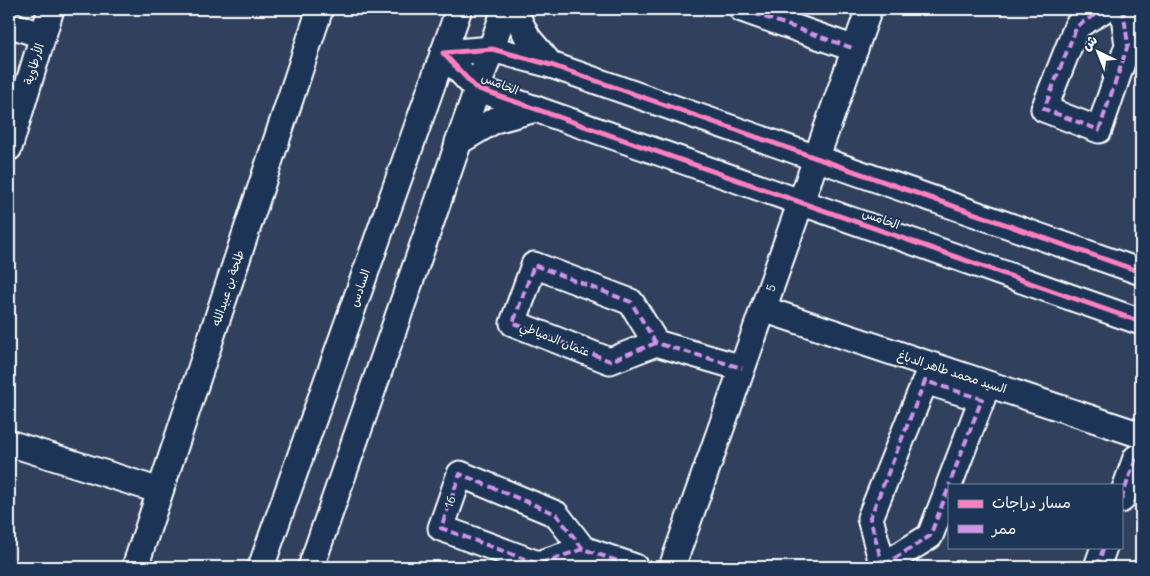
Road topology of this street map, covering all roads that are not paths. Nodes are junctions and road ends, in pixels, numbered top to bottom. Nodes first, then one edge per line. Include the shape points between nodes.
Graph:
1 (52, 9) edge
2 (320, 9) edge
3 (505, 9) edge
4 (513, 9) edge
5 (742, 9) edge
6 (869, 9) edge
7 (1105, 9) edge
8 (1123, 9) edge
9 (453, 12) edge
10 (769, 14) edge
11 (9, 24) edge
12 (43, 36) junction
13 (492, 49) junction
14 (855, 49) junction
15 (443, 53) junction
16 (551, 65) junction
17 (476, 88) junction
18 (536, 109) junction
19 (458, 142) junction
20 (9, 148) edge
21 (816, 160) junction
22 (801, 201) junction
23 (1141, 272) edge
24 (763, 309) junction
25 (1141, 322) edge
26 (656, 343) junction
27 (742, 368) junction
28 (1141, 435) edge
29 (9, 443) edge
30 (1141, 460) edge
31 (950, 484) edge
32 (948, 489) edge
33 (160, 491) junction
34 (1122, 497) edge
35 (1104, 548) edge
36 (583, 550) junction
37 (884, 566) edge
38 (135, 567) edge
39 (261, 567) edge
40 (311, 567) edge
41 (635, 567) edge
42 (672, 567) edge
43 (1097, 567) edge

1 - 12 street, الأرطاوية
2 - 33 street, طلحة بن عبيدالله
3 - 13 street
4 - 16 street via 528,38
5 - 10 street
6 - 14 street, 5
7 - 8 street via 1077,26 1044,109 1099,130 1128,45
9 - 15 street, السادس
10 - 14 street
11 - 12 street
12 - 20 street, الأرطاوية
13 - 15 street
13 - 16 street
13 - 17 street
14 - 21 street, 5
15 - 17 street, الخامس
15 - 39 street, السادس
16 - 21 street
17 - 18 street, الخامس
17 - 19 street
18 - 19 street via 495,120
18 - 22 street, الخامس
19 - 40 street
21 - 22 street, 5
21 - 23 street
22 - 24 street, 5
22 - 25 street, الخامس
24 - 27 street, 5
24 - 28 street, السيد محمد طاهر الدباغ
26 - 26 street, عثمان الدمياطي via 631,302 534,265 513,322 610,361
26 - 27 street
27 - 42 street, 5
29 - 33 street
30 - 34 street via 1136,458
31 - 37 street via 982,399 925,381 870,518
32 - 37 street via 930,536
33 - 38 street, طلحة بن عبيدالله
35 - 43 street
36 - 36 street, 16 via 556,514 460,474 441,528 538,564
36 - 41 street

